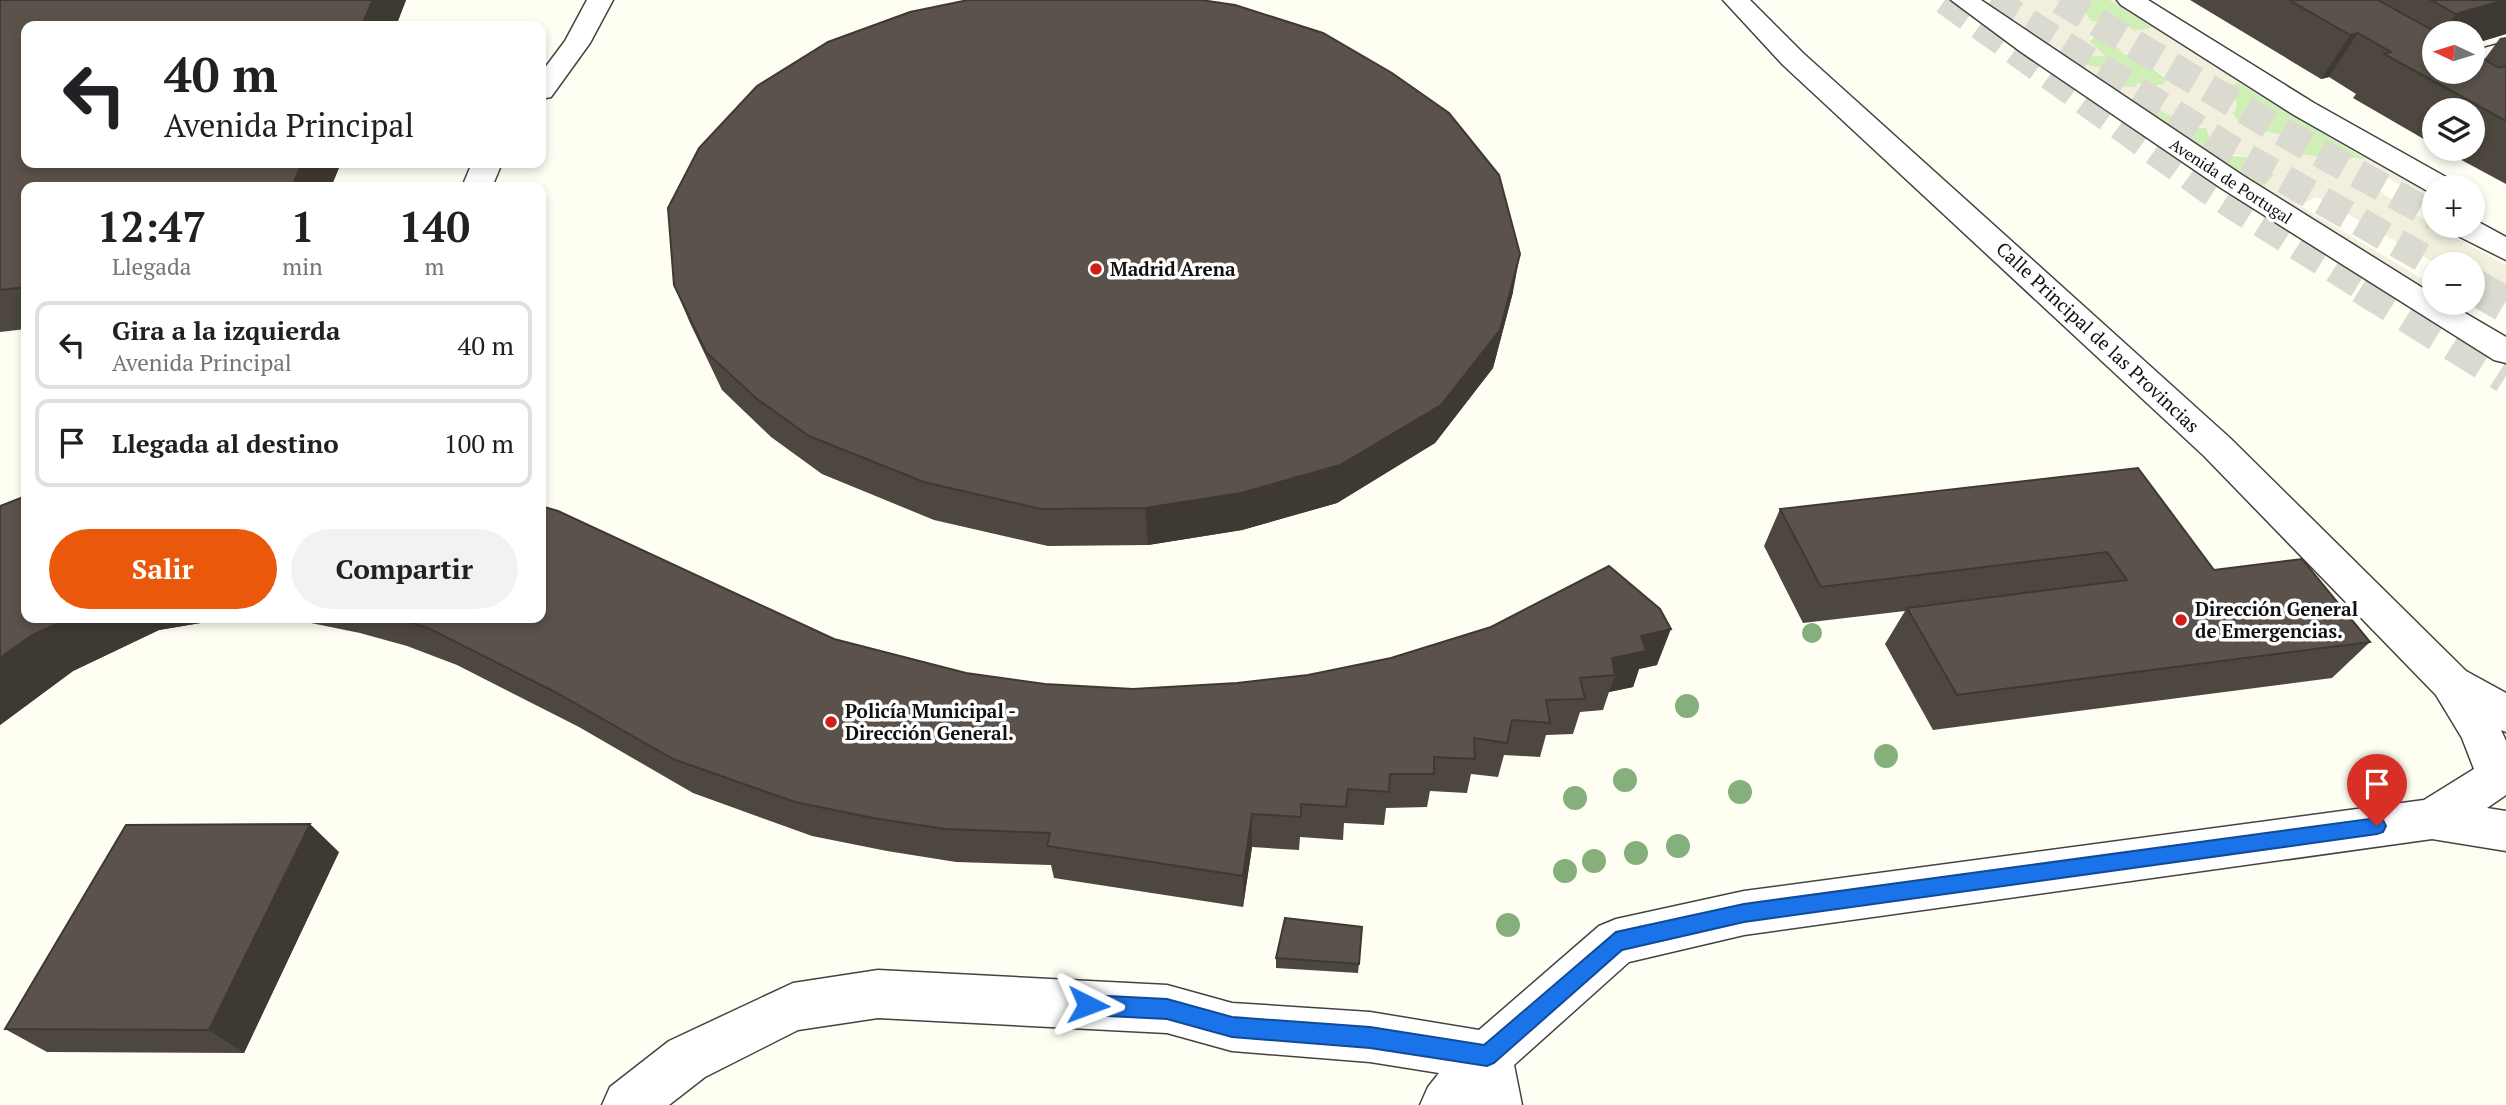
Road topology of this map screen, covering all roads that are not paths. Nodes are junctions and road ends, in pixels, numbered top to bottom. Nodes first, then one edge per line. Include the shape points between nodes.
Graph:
1 (600, 0) edge
2 (1735, 0) edge
3 (1964, 0) edge
4 (2130, 0) edge
5 (2506, 50) edge
6 (2485, 56) edge
7 (546, 84) edge
8 (2422, 176) edge
9 (2377, 177) dead end
10 (2422, 202) edge
11 (2310, 206) dead end
12 (2485, 211) edge
13 (2506, 223) edge
14 (2484, 238) edge
15 (2506, 250) edge
16 (2422, 272) edge
17 (2485, 309) edge
18 (2506, 321) edge
19 (2506, 352) edge
20 (2451, 683) junction
21 (2506, 714) edge
22 (2500, 770) edge
23 (2432, 818) junction
24 (2506, 831) edge
25 (1487, 1056) junction
26 (628, 1105) edge
27 (1446, 1105) edge
28 (1496, 1105) edge

1 - 7 street via 577,43
2 - 20 street, Calle Principal de las Provincias via 1793,59 2217,447
3 - 19 street, Avenida de Portugal via 2131,116 2384,280
4 - 8 street via 2304,110
5 - 6 street
9 - 10 street
11 - 16 street
12 - 13 street
14 - 15 street
17 - 18 street
20 - 21 street, Calle Principal de las Provincias
20 - 22 street, Calle Principal de las Provincias
22 - 23 street
23 - 24 street
23 - 25 street via 1744,913 1616,942
25 - 26 street via 1370,1037 1232,1027 1167,1009 878,994 793,1007 687,1059
25 - 27 street
25 - 28 street

